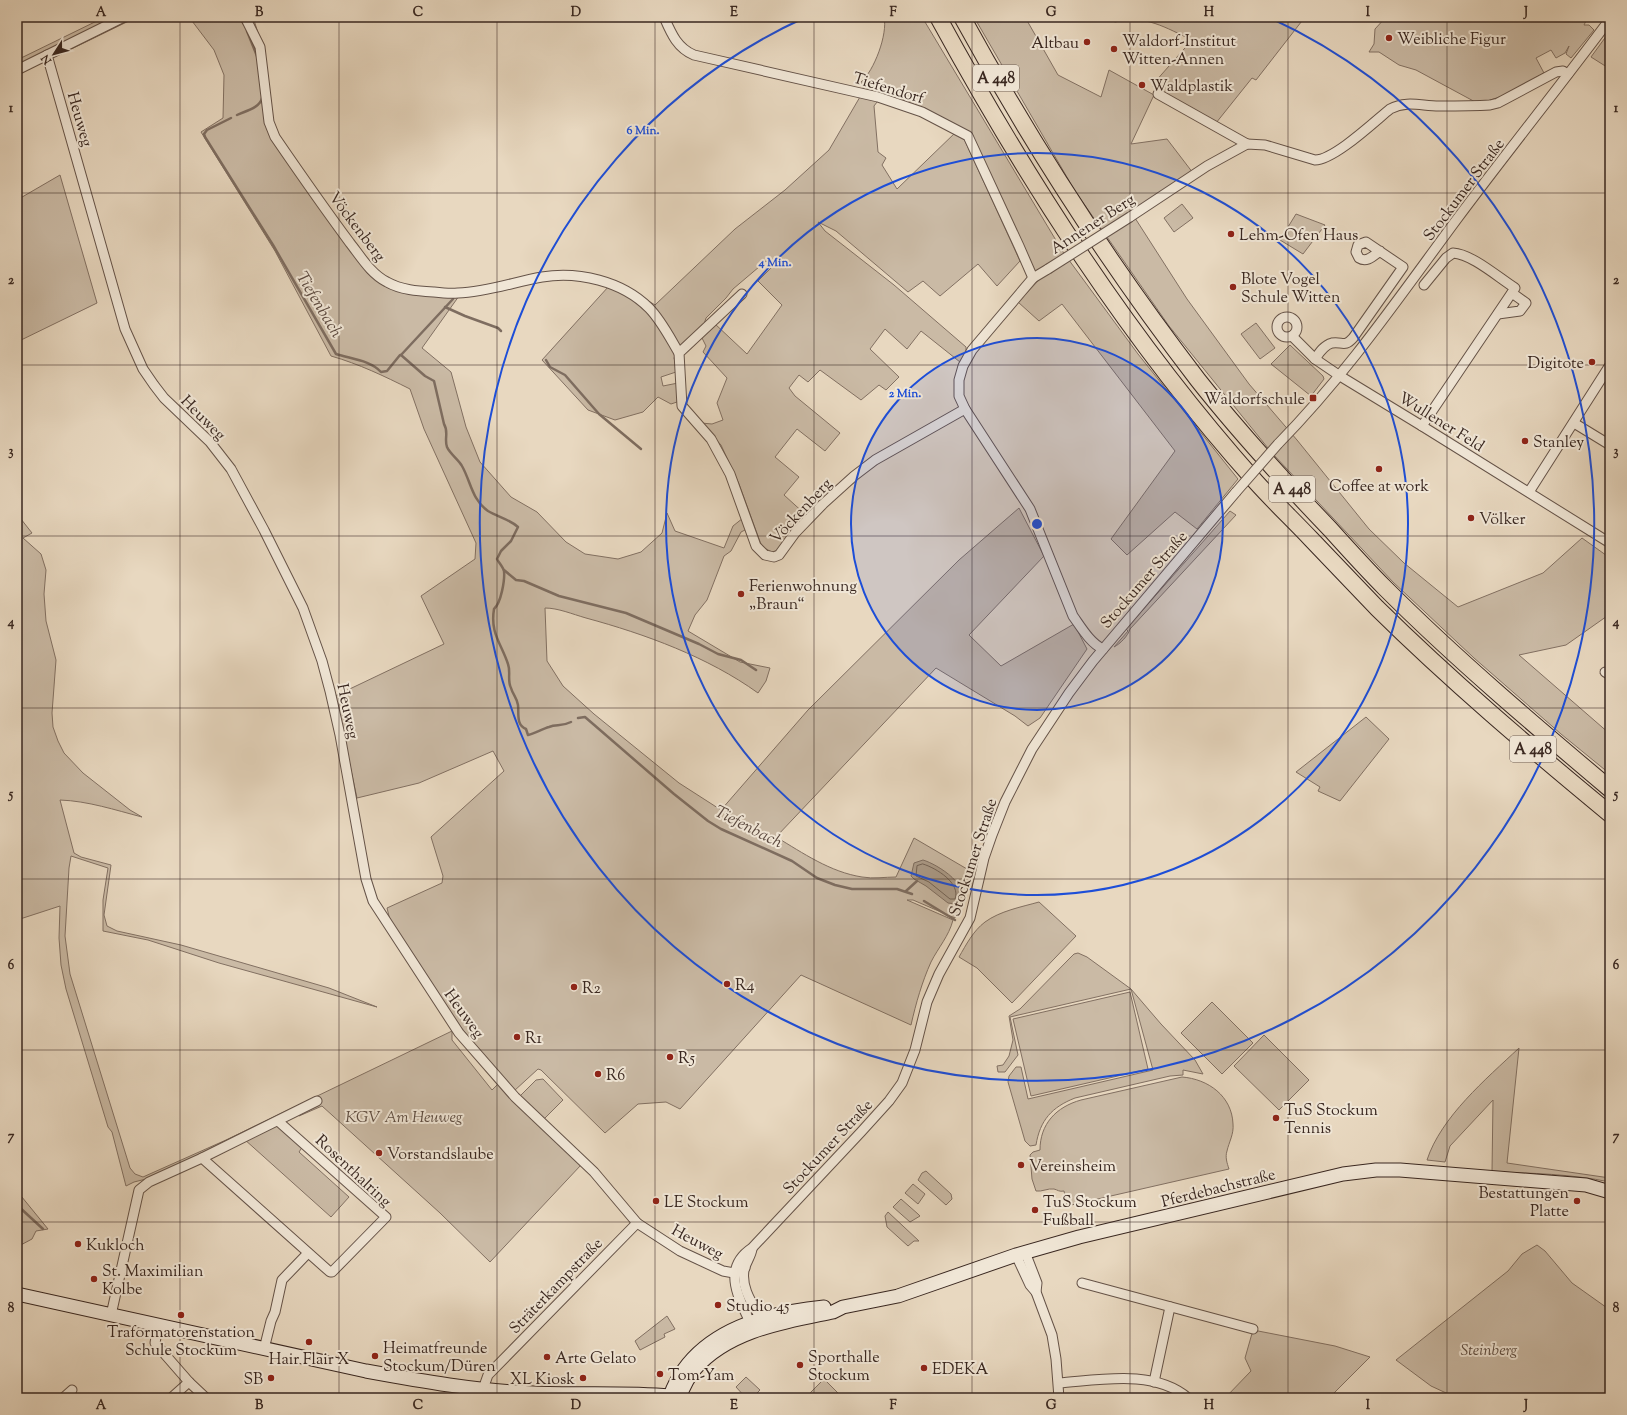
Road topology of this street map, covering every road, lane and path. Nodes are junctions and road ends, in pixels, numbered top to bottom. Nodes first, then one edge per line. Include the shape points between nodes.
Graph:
1 (124, 17) edge
2 (245, 17) edge
3 (664, 17) edge
4 (938, 17) edge
5 (962, 17) edge
6 (1610, 19) edge
7 (47, 55) junction
8 (17, 70) edge
9 (1568, 74) junction
10 (1158, 94) dead end
11 (1247, 144) junction
12 (1380, 251) dead end
13 (1033, 278) junction
14 (1424, 285) dead end
15 (1512, 293) junction
16 (742, 294) dead end
17 (1498, 314) junction
18 (1292, 336) dead end
19 (679, 353) junction
20 (1315, 359) junction
21 (1610, 365) edge
22 (1340, 376) junction
23 (965, 409) junction
24 (1574, 423) junction
25 (1422, 426) junction
26 (1610, 445) edge
27 (1529, 492) junction
28 (1610, 543) edge
29 (1103, 649) junction
30 (1610, 788) edge
31 (1610, 814) edge
32 (317, 1102) dead end
33 (278, 1121) junction
34 (202, 1158) junction
35 (1610, 1192) edge
36 (637, 1224) junction
37 (752, 1248) junction
38 (308, 1253) junction
39 (1021, 1254) junction
40 (745, 1268) junction
41 (734, 1273) junction
42 (1082, 1283) dead end
43 (17, 1294) edge
44 (1170, 1307) junction
45 (111, 1315) junction
46 (757, 1324) junction
47 (158, 1326) junction
48 (1253, 1329) dead end
49 (264, 1349) junction
50 (189, 1382) junction
51 (1154, 1382) junction
52 (1059, 1383) junction
53 (483, 1389) junction
54 (72, 1390) dead end
55 (603, 1396) edge
56 (675, 1397) edge
57 (63, 1398) edge
58 (171, 1398) edge
59 (206, 1398) edge
60 (1059, 1398) edge
61 (1188, 1398) edge

1 - 7 street
2 - 19 street, Vöckenberg via 260,47 269,122 275,137 335,223 378,277 404,289 457,293 543,277 572,276 603,281 627,292 649,308
3 - 13 street, Tiefendorf via 680,46 694,55 878,97 922,112 968,136
4 - 31 highway, A 448 via 1045,202 1149,350 1221,441 1257,483 1377,608 1457,683
5 - 30 highway, A 448 via 1031,138 1127,285 1191,370 1271,467 1385,588 1468,666
6 - 9 street, Stockumer Straße
7 - 8 street
7 - 36 street, Heuweg via 126,329 143,369 164,398 210,442 230,469 284,568 314,636 340,735 366,879 373,901 459,1033 515,1097 594,1172
9 - 11 street via 1563,71 1556,72 1490,105 1396,106 1340,149 1320,160 1265,145
9 - 22 street, Stockumer Straße
10 - 11 street
11 - 13 street, Annener Berg, bridge via 1207,166
12 - 20 street via 1403,267 1353,338 1345,344 1331,343
13 - 23 street, Annener Berg via 972,350 963,366 959,380 960,396
14 - 15 street via 1453,253 1474,261 1515,288
15 - 17 street
15 - 17 street via 1526,303 1520,311
16 - 19 street
17 - 25 street
18 - 20 street
19 - 23 street, Vöckenberg via 682,406 711,439 730,474 756,546 765,555 774,557 779,555 818,508 854,476 875,460
20 - 22 street
21 - 24 street
22 - 25 street, Wullener Feld
22 - 29 street, Stockumer Straße, bridge via 1236,492
23 - 29 street via 1030,509 1073,616 1082,629
24 - 26 street
24 - 27 street
25 - 27 street, Wullener Feld
27 - 28 street, Wullener Feld
29 - 37 street, Stockumer Straße via 1049,721 1004,802 984,858 970,918 939,974 927,1002 915,1050 902,1083 861,1132
32 - 33 street
33 - 34 street
33 - 38 street, Rosenthalring via 386,1217 332,1272
34 - 38 street, Rosenthalring
34 - 45 street via 149,1182 139,1190
35 - 39 main road, Pferdebachstraße via 1586,1185 1400,1170 1362,1171 1079,1237
36 - 41 street, Heuweg via 680,1251 723,1271
36 - 53 street, Sträterkampstraße via 488,1375
37 - 40 street, Stockumer Straße
37 - 41 street, Stockumer Straße via 739,1260
38 - 49 street via 282,1280
39 - 46 main road, Pferdebachstraße via 898,1296 843,1307 833,1312
39 - 52 street via 1037,1283 1036,1292 1052,1335
40 - 41 street, Heuweg
40 - 46 street, Stockumer Straße via 745,1287
41 - 46 street via 737,1293
42 - 44 street
43 - 45 main road
44 - 48 street
44 - 51 street
45 - 47 main road
46 - 56 main road, Pferdebachstraße via 718,1337 701,1350 685,1367 675,1384
47 - 49 main road
47 - 50 street via 155,1343
49 - 53 main road via 402,1378
50 - 58 street
50 - 59 street
51 - 52 street via 1122,1377
51 - 61 street via 1183,1393
52 - 60 street
53 - 55 main road
54 - 57 street
55 - 56 main road via 632,1394

